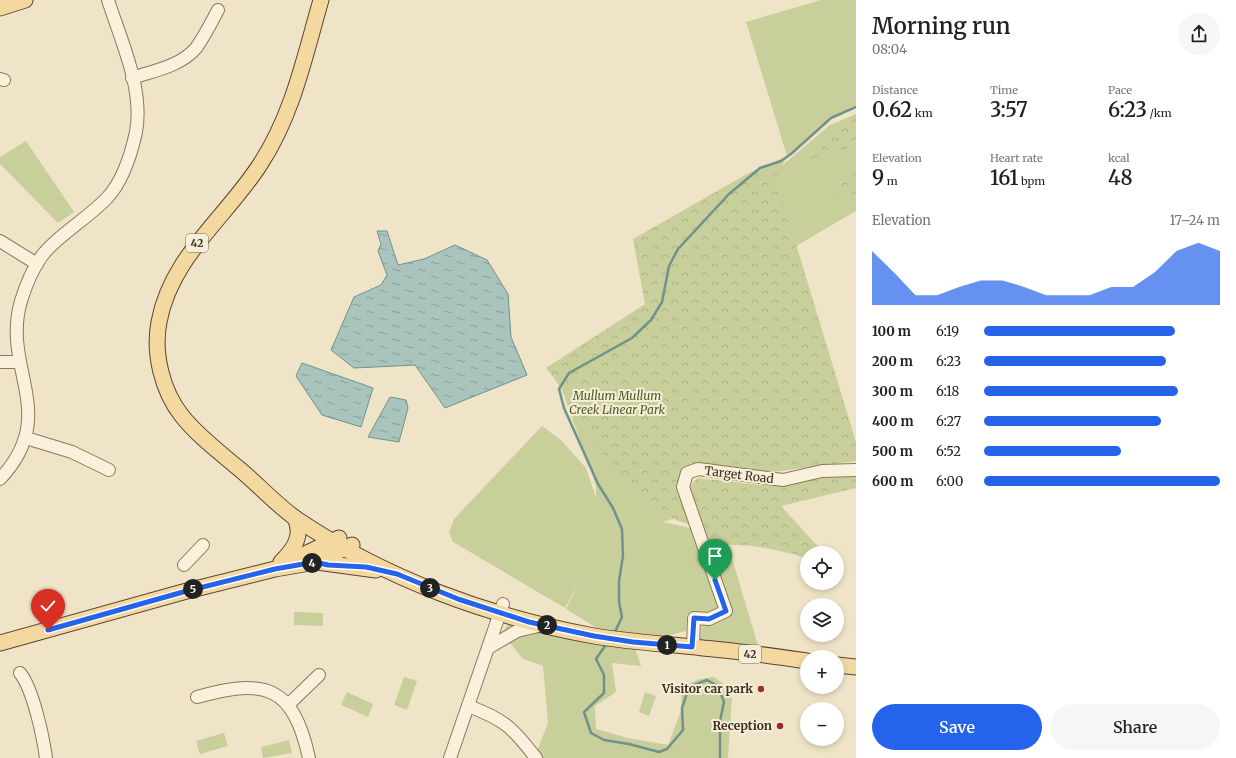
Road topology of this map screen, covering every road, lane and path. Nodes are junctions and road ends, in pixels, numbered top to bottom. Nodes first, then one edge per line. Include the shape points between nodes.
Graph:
1 (25, 0) edge
2 (108, 0) edge
3 (321, 0) edge
4 (0, 8) edge
5 (218, 10) dead end
6 (132, 78) junction
7 (0, 241) edge
8 (37, 264) junction
9 (0, 362) edge
10 (19, 362) junction
11 (26, 438) junction
12 (109, 470) dead end
13 (856, 470) edge
14 (248, 476) junction
15 (0, 479) edge
16 (295, 518) junction
17 (344, 543) junction
18 (203, 545) dead end
19 (315, 562) junction
20 (184, 565) dead end
21 (275, 569) junction
22 (397, 574) junction
23 (501, 608) junction
24 (544, 625) junction
25 (565, 630) junction
26 (0, 643) edge
27 (692, 647) junction
28 (488, 648) junction
29 (800, 660) edge
30 (844, 666) edge
31 (856, 667) edge
32 (20, 673) dead end
33 (319, 675) dead end
34 (197, 697) dead end
35 (288, 705) junction
36 (468, 706) junction
37 (46, 758) edge
38 (309, 758) edge
39 (450, 758) edge
40 (536, 758) edge

1 - 4 main road
2 - 6 street
3 - 14 main road, 42 via 289,107 279,131 243,189 180,266 170,285 159,321 158,353 166,387 173,402 181,415 206,441
5 - 6 street via 195,48 186,56 173,65
6 - 8 street via 136,97 136,131 119,182 108,198 45,252
7 - 8 street
8 - 10 street via 20,303 17,325
9 - 10 street
10 - 11 street via 29,409
11 - 12 street via 72,452
11 - 15 street via 12,466
13 - 27 street, Target Road via 822,471 782,480 698,469 687,473 683,488 726,611 709,619 694,618
14 - 16 main road, 42
14 - 17 main road, 42
16 - 17 main road, 42
16 - 21 main road via 299,526 294,549
17 - 19 main road
17 - 21 main road
17 - 22 main road, 42
17 - 23 main road, 42
18 - 20 street
19 - 21 main road
19 - 22 main road via 366,567
21 - 26 main road
22 - 23 main road, 42 via 458,599
23 - 24 main road, 42
23 - 25 main road, 42 via 542,618
23 - 28 street
24 - 25 main road, 42
24 - 28 street via 517,631
25 - 27 main road, 42 via 633,642
27 - 29 main road, 42
28 - 36 street
30 - 31 main road
32 - 37 street via 26,682 42,734
33 - 35 street
34 - 35 street via 248,687 270,693
35 - 38 street via 300,724
36 - 39 street
36 - 40 street via 508,725

